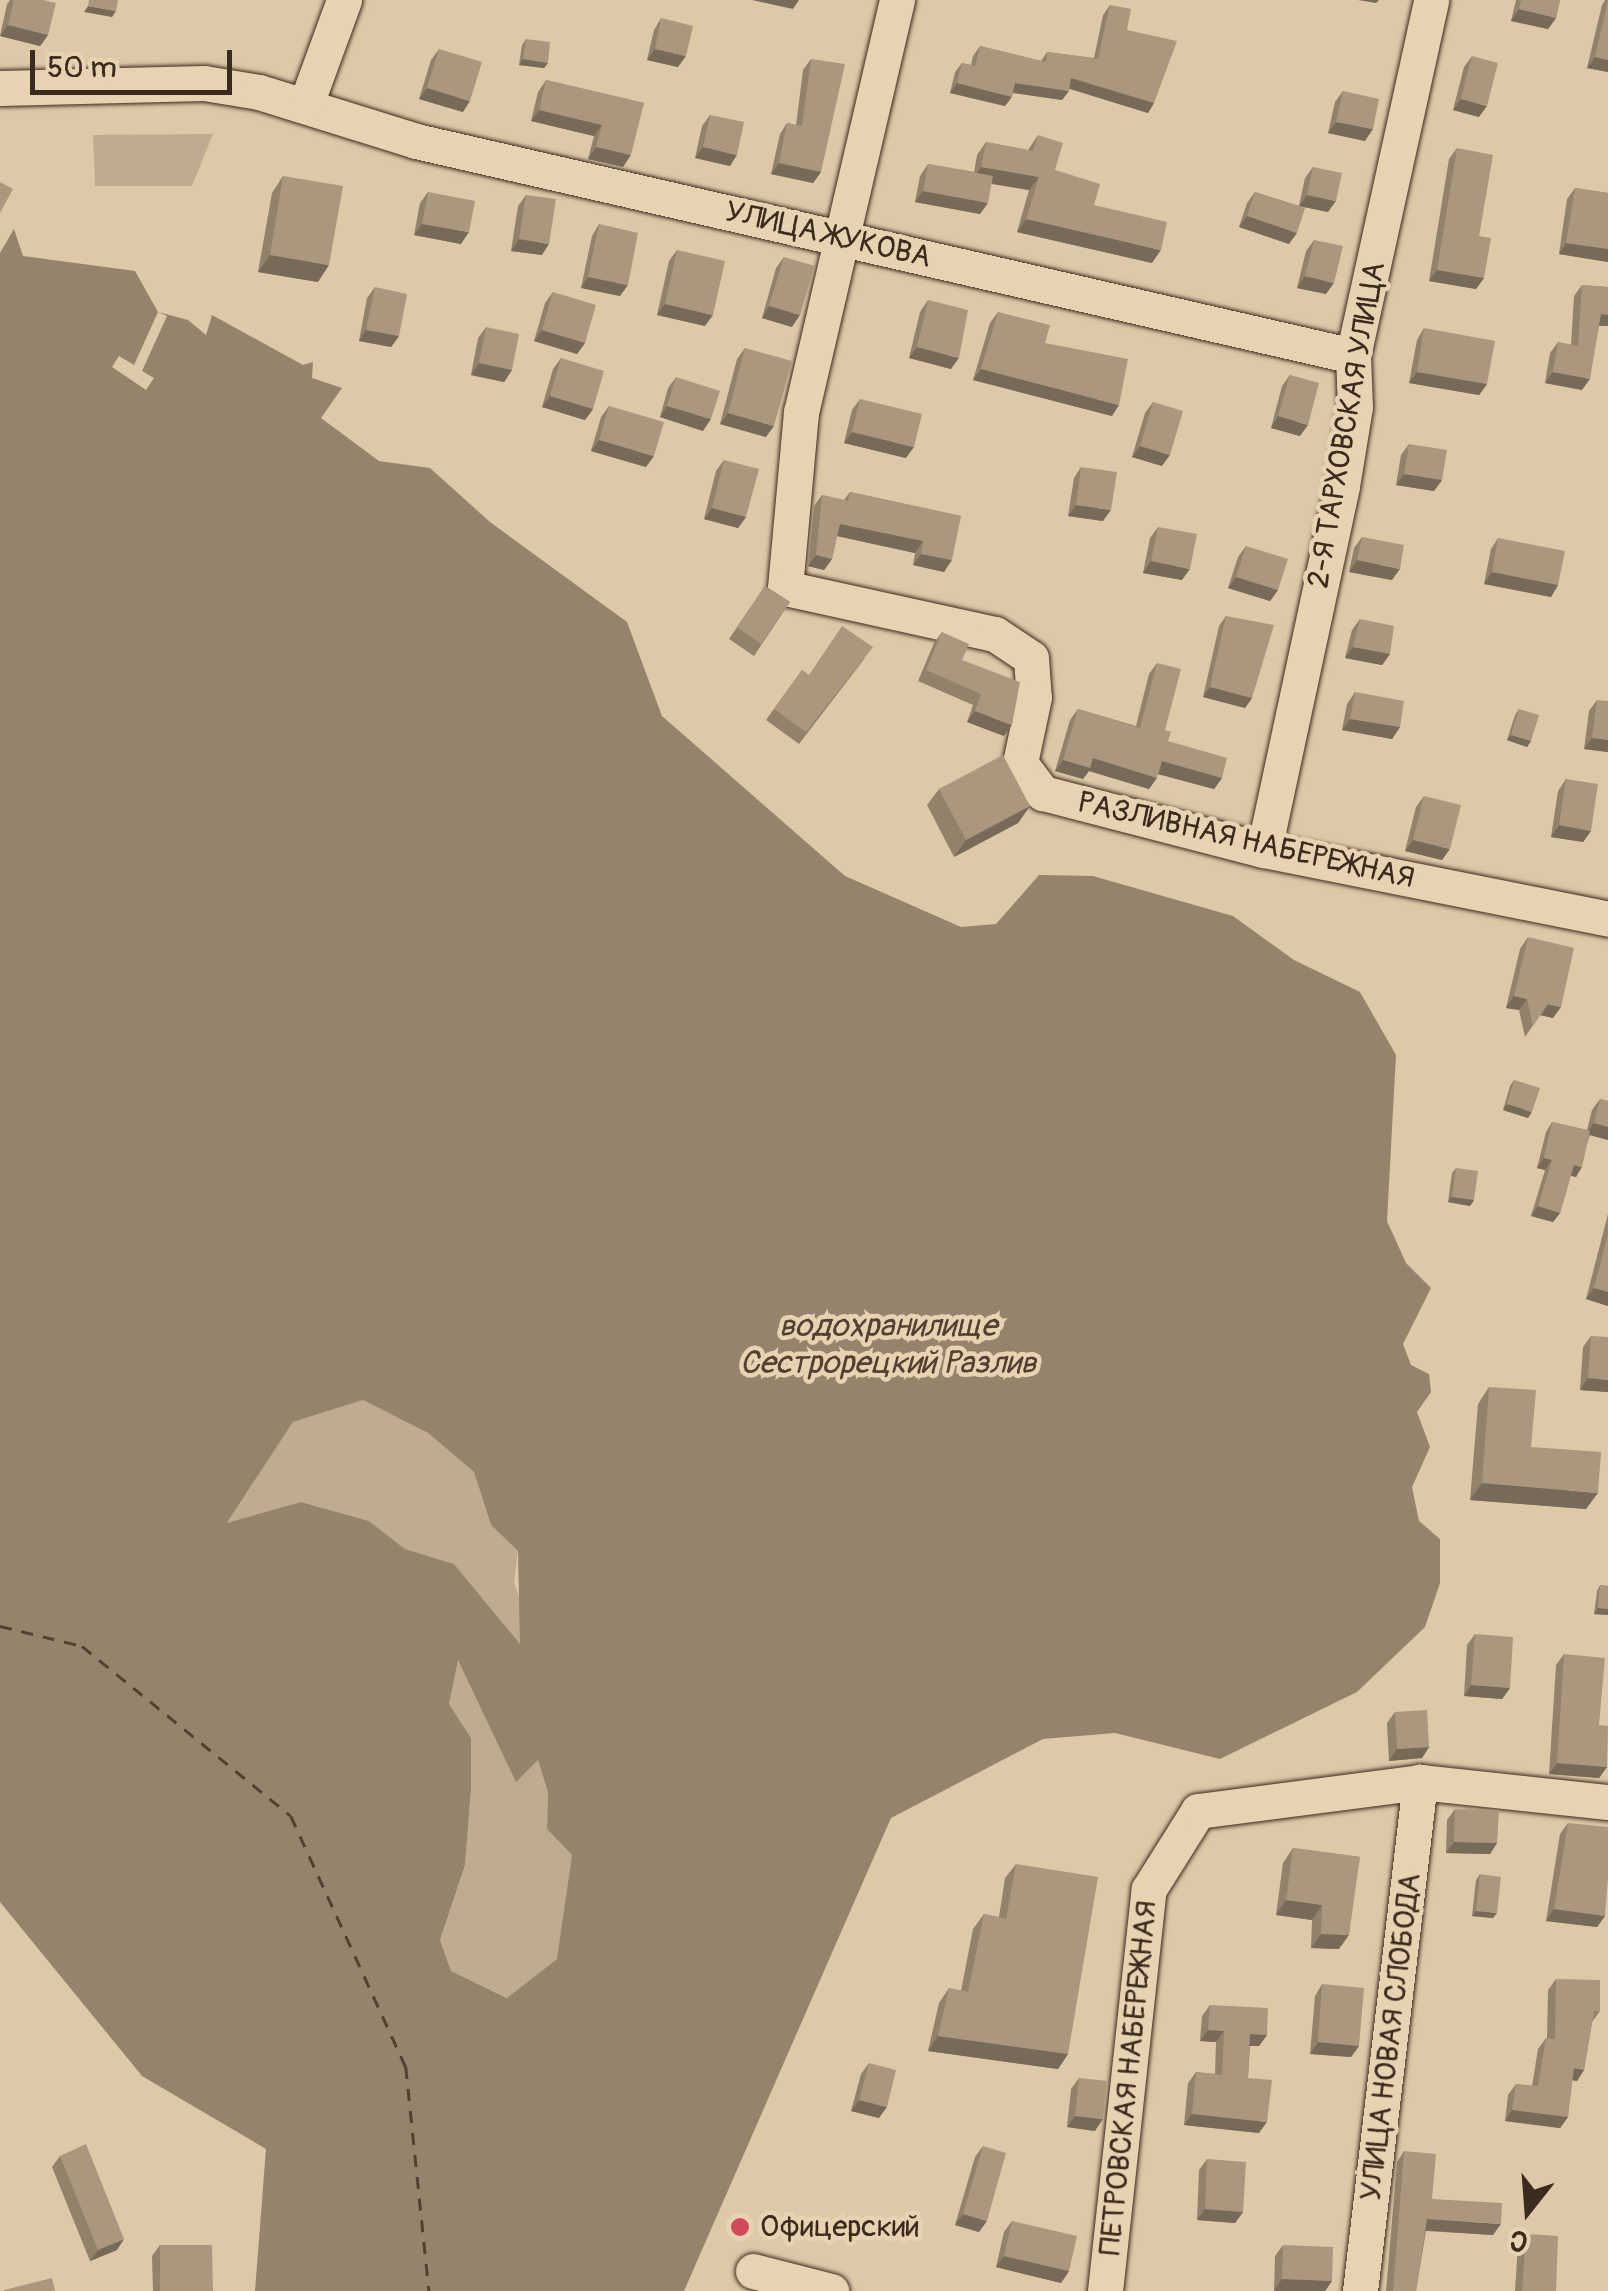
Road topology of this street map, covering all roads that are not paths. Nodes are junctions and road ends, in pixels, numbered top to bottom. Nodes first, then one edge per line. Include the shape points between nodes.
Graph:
1 (344, 0) edge
2 (897, 0) edge
3 (1431, 0) edge
4 (0, 88) edge
5 (306, 104) junction
6 (842, 238) junction
7 (1353, 356) junction
8 (1264, 850) junction
9 (1608, 919) edge
10 (1420, 1782) junction
11 (1608, 1802) edge
12 (753, 2271) dead end
13 (832, 2291) edge
14 (1105, 2291) edge
15 (1360, 2291) edge

1 - 5 street
2 - 6 street
3 - 7 street, 2-Я ТАРХОВСКАЯ УЛИЦА
4 - 5 street, УЛИЦА ЖУКОВА via 204,83
5 - 6 street, УЛИЦА ЖУКОВА via 416,140
6 - 7 street, УЛИЦА ЖУКОВА
6 - 8 street, РАЗЛИВНАЯ НАБЕРЕЖНАЯ via 801,412 785,588 995,634 1031,658 1034,698 1020,763 1043,793
7 - 8 street, 2-Я ТАРХОВСКАЯ УЛИЦА via 1355,407 1342,486
8 - 9 street, РАЗЛИВНАЯ НАБЕРЕЖНАЯ
10 - 11 street, ПЕТРОВСКАЯ НАБЕРЕЖНАЯ
10 - 14 street, ПЕТРОВСКАЯ НАБЕРЕЖНАЯ via 1198,1812 1149,1889
10 - 15 street, УЛИЦА НОВАЯ СЛОБОДА
12 - 13 street

